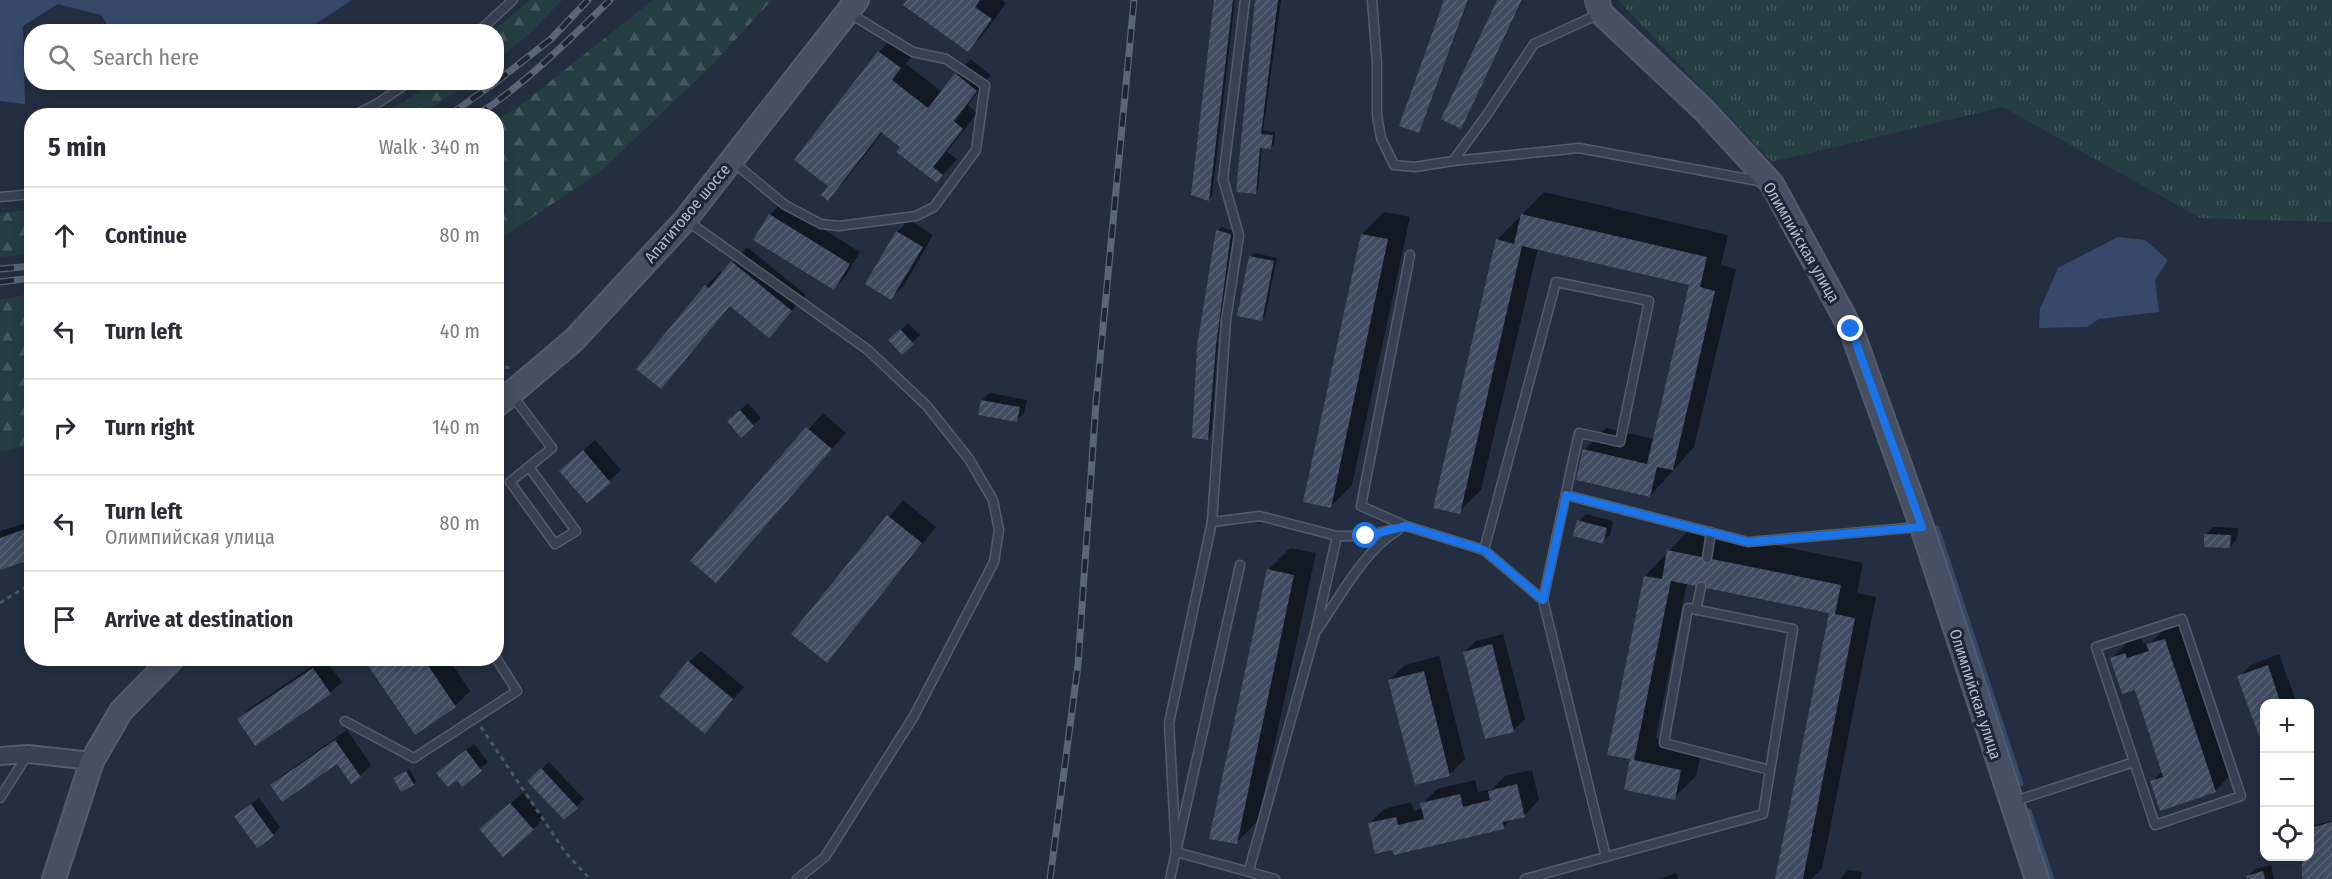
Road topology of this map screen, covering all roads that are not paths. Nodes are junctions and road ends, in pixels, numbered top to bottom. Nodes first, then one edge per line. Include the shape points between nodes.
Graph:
1 (513, 0) edge
2 (1245, 0) edge
3 (1372, 0) edge
4 (852, 6) edge
5 (1599, 7) edge
6 (487, 24) edge
7 (397, 90) edge
8 (369, 108) edge
9 (732, 160) junction
10 (1453, 161) junction
11 (1772, 184) junction
12 (24, 195) edge
13 (0, 197) edge
14 (685, 220) junction
15 (1410, 255) dead end
16 (504, 401) edge
17 (528, 467) junction
18 (1566, 495) junction
19 (1212, 522) junction
20 (1406, 526) junction
21 (1922, 527) junction
22 (1712, 532) junction
23 (1336, 536) junction
24 (1484, 550) junction
25 (1707, 558) dead end
26 (1240, 565) dead end
27 (1701, 587) dead end
28 (1543, 600) junction
29 (1696, 610) junction
30 (1315, 633) junction
31 (165, 666) edge
32 (501, 666) edge
33 (345, 721) dead end
34 (28, 754) junction
35 (0, 756) edge
36 (92, 761) junction
37 (2134, 762) junction
38 (1770, 770) junction
39 (0, 798) edge
40 (2011, 802) junction
41 (1176, 852) junction
42 (1606, 857) junction
43 (1249, 870) junction
44 (54, 879) edge
45 (797, 879) edge
46 (1170, 879) edge
47 (1275, 879) edge
48 (1525, 879) edge
49 (2037, 879) edge

1 - 6 lane
2 - 19 lane via 1223,179 1239,235 1226,320
3 - 10 lane via 1377,116 1381,138 1394,165
4 - 9 street, Апатитовое шоссе
4 - 9 lane via 913,52 946,59 985,85 976,150 934,207 897,220 821,224 785,205
5 - 10 lane via 1534,44
5 - 11 street, Олимпийская улица via 1704,110
7 - 8 lane
9 - 14 street, Апатитовое шоссе
10 - 11 lane via 1579,148
11 - 21 street, Олимпийская улица via 1851,329
12 - 13 lane
14 - 16 street, Апатитовое шоссе via 574,340
14 - 45 lane via 868,350 927,406 969,459 993,500 999,530 994,562 914,716 825,857
15 - 20 lane via 1361,506
16 - 17 lane via 552,448
17 - 17 lane via 510,482 555,544 576,531
18 - 22 lane
18 - 24 lane via 1579,434 1620,442 1649,301 1556,282
18 - 28 lane
19 - 23 lane via 1260,516
19 - 41 lane via 1169,723
20 - 23 lane via 1366,536
20 - 24 lane
20 - 30 lane via 1385,538 1373,551
21 - 22 lane via 1748,542
21 - 40 street, Олимпийская улица
22 - 25 lane
23 - 30 lane
24 - 28 lane
26 - 41 lane
27 - 29 lane
28 - 42 lane
29 - 38 lane via 1793,629
29 - 38 lane via 1688,608 1664,743
30 - 43 lane
31 - 36 street via 121,711
32 - 33 lane via 517,691 414,758
34 - 35 street
34 - 36 street
34 - 39 lane
36 - 44 street
37 - 37 lane via 2096,647 2182,619 2241,796 2155,825
37 - 40 lane
38 - 42 lane via 1763,813
40 - 49 street, Олимпийская улица
41 - 43 lane
41 - 46 lane
42 - 48 lane
43 - 47 lane

